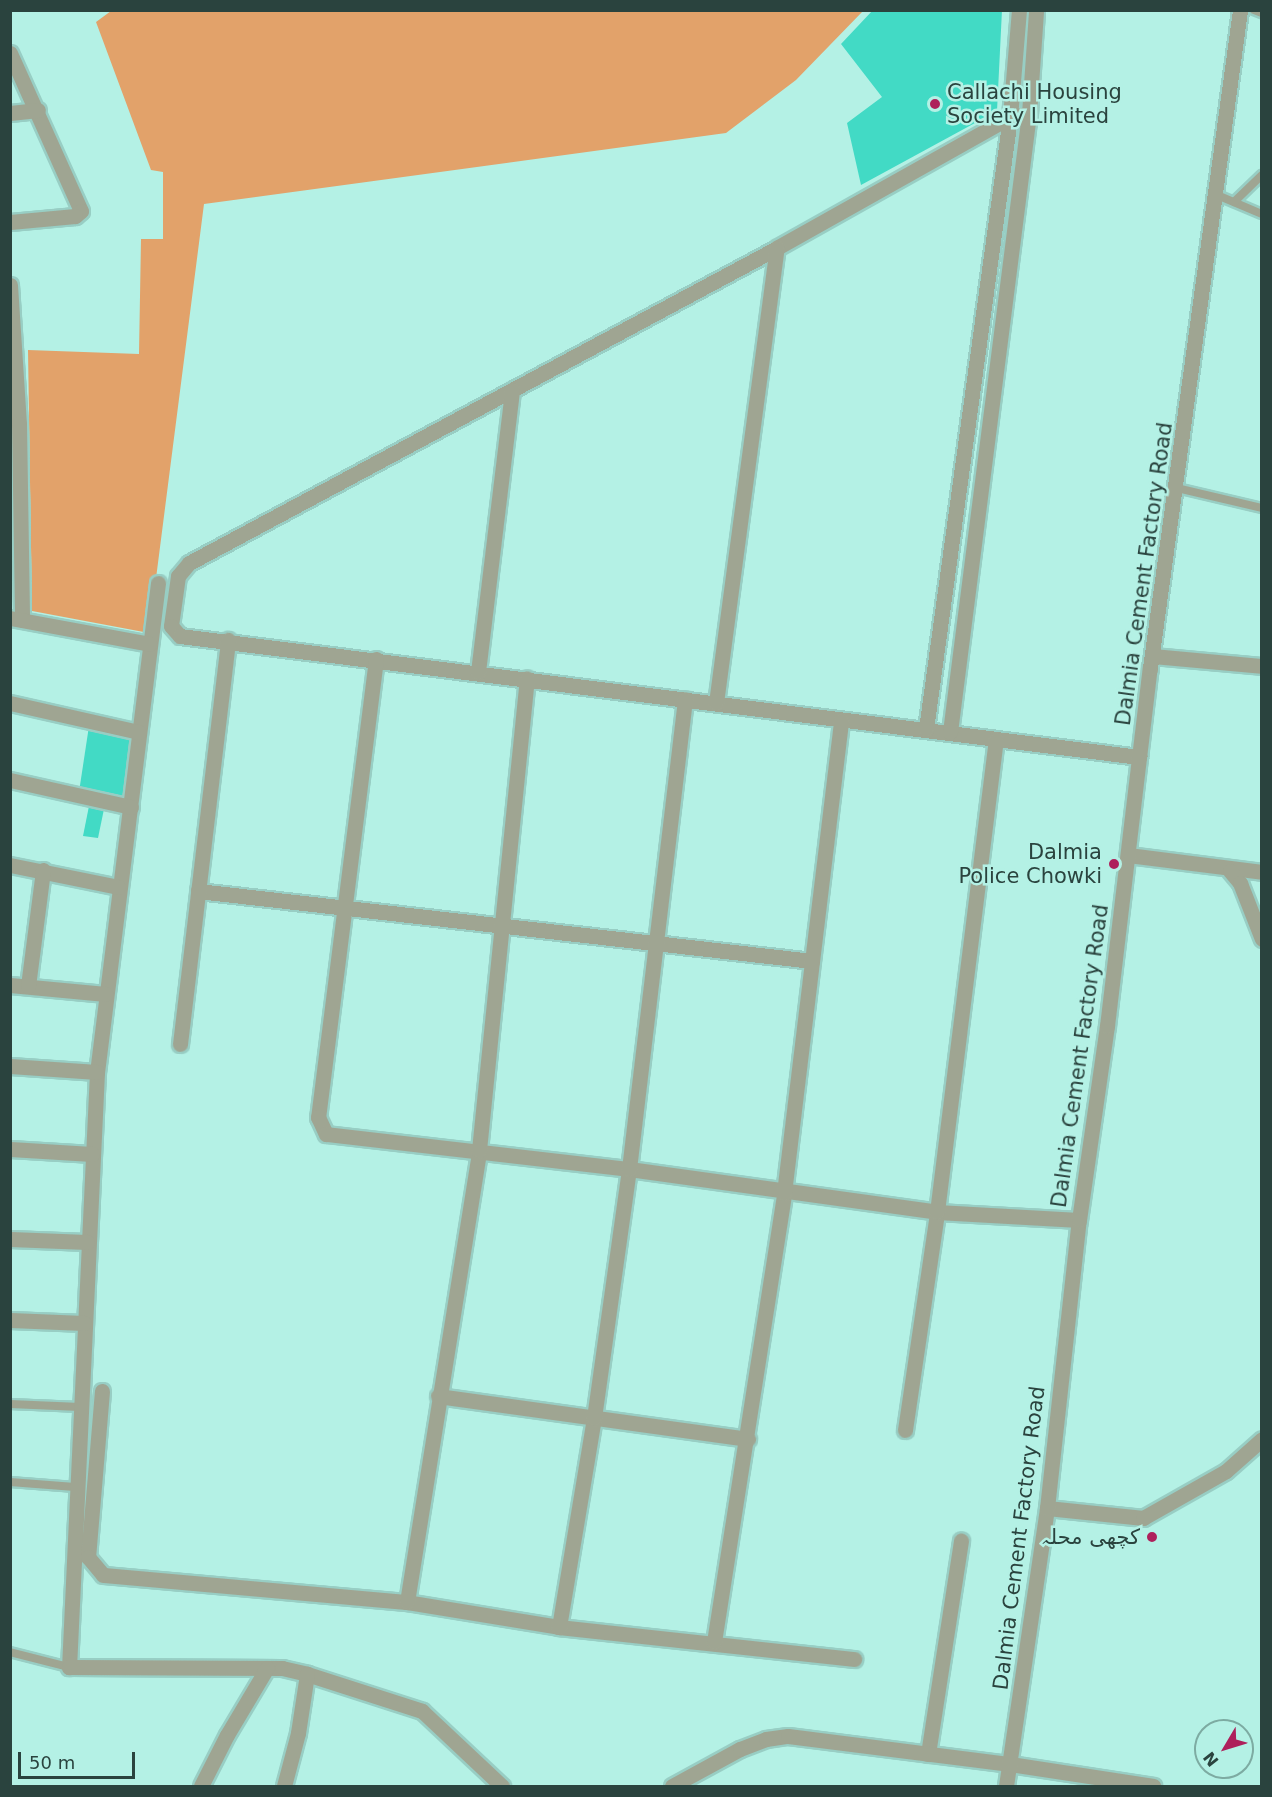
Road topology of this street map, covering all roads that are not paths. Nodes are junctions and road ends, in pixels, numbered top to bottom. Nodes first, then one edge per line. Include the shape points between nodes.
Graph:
1 (1019, 10) edge
2 (1036, 10) edge
3 (1240, 10) edge
4 (1254, 10) edge
5 (1262, 13) edge
6 (10, 53) edge
7 (38, 110) junction
8 (10, 113) edge
9 (1029, 114) junction
10 (1010, 117) junction
11 (1262, 175) edge
12 (1217, 195) junction
13 (1233, 202) junction
14 (1262, 214) edge
15 (10, 222) edge
16 (777, 248) junction
17 (10, 285) edge
18 (512, 390) junction
19 (15, 424) edge
20 (1177, 488) junction
21 (1262, 508) edge
22 (158, 583) dead end
23 (16, 619) edge
24 (228, 640) junction
25 (150, 644) junction
26 (938, 647) junction
27 (961, 651) junction
28 (1152, 656) junction
29 (376, 659) junction
30 (1262, 666) edge
31 (478, 672) junction
32 (527, 678) junction
33 (685, 699) junction
34 (10, 703) edge
35 (716, 703) junction
36 (841, 720) junction
37 (926, 729) junction
38 (139, 732) junction
39 (950, 732) junction
40 (996, 740) junction
41 (1139, 757) junction
42 (10, 780) edge
43 (131, 807) junction
44 (1128, 855) junction
45 (10, 864) edge
46 (43, 870) junction
47 (1230, 871) junction
48 (1262, 872) edge
49 (118, 887) junction
50 (198, 891) junction
51 (346, 908) junction
52 (501, 926) junction
53 (1262, 939) edge
54 (656, 943) junction
55 (812, 961) junction
56 (10, 985) edge
57 (28, 986) junction
58 (106, 994) junction
59 (180, 1044) dead end
60 (10, 1066) edge
61 (97, 1072) junction
62 (10, 1149) edge
63 (479, 1150) junction
64 (92, 1154) junction
65 (629, 1169) junction
66 (784, 1193) junction
67 (937, 1212) junction
68 (1078, 1220) junction
69 (10, 1239) edge
70 (87, 1242) junction
71 (10, 1320) edge
72 (84, 1323) junction
73 (102, 1391) dead end
74 (438, 1396) junction
75 (10, 1404) edge
76 (80, 1407) junction
77 (594, 1418) junction
78 (905, 1430) dead end
79 (748, 1439) junction
80 (1262, 1439) edge
81 (10, 1482) edge
82 (75, 1487) junction
83 (1047, 1508) junction
84 (961, 1541) dead end
85 (407, 1602) junction
86 (559, 1627) junction
87 (714, 1642) junction
88 (10, 1652) edge
89 (854, 1659) dead end
90 (69, 1666) junction
91 (267, 1668) junction
92 (307, 1674) junction
93 (928, 1754) junction
94 (1010, 1764) junction
95 (201, 1786) edge
96 (284, 1786) edge
97 (502, 1786) edge
98 (674, 1786) edge
99 (1006, 1786) edge
100 (1154, 1786) edge

1 - 10 street
2 - 9 street
3 - 12 street, Dalmia Cement Factory Road
4 - 5 lane
6 - 7 street
7 - 8 street
7 - 15 street via 81,211 75,216
9 - 10 street
9 - 27 street
10 - 16 street
10 - 26 street
11 - 13 lane
12 - 13 lane
12 - 20 street, Dalmia Cement Factory Road
13 - 14 lane
16 - 18 street
16 - 35 street
17 - 19 street
18 - 24 street via 182,567 173,632
18 - 31 street
19 - 23 street
20 - 21 lane
20 - 28 street, Dalmia Cement Factory Road
22 - 25 street
23 - 25 street
24 - 29 street
24 - 50 street
25 - 38 street
26 - 27 street
26 - 37 street
27 - 39 street
28 - 30 street
28 - 41 street, Dalmia Cement Factory Road
29 - 31 street
29 - 51 street
31 - 32 street
32 - 33 street
32 - 52 street
33 - 35 street
33 - 54 street
34 - 38 street
35 - 36 street
36 - 37 street
36 - 55 street
37 - 39 street
38 - 43 street
39 - 40 street
40 - 41 street
40 - 67 street
41 - 44 street, Dalmia Cement Factory Road
42 - 43 street
43 - 49 street
44 - 47 street
44 - 68 street, Dalmia Cement Factory Road
45 - 46 street
46 - 49 street
46 - 57 street
47 - 48 street
47 - 53 street via 1240,883
49 - 58 street
50 - 51 street
50 - 59 street
51 - 52 street
51 - 63 street via 320,1126 326,1134
52 - 54 street
52 - 63 street
54 - 55 street
54 - 65 street
55 - 66 street
56 - 57 street
57 - 58 street
58 - 61 street
60 - 61 street
61 - 64 street
62 - 64 street
63 - 65 street
63 - 74 street
64 - 70 street
65 - 66 street
65 - 77 street
66 - 67 street
66 - 79 street
67 - 68 street
67 - 78 street
68 - 83 street, Dalmia Cement Factory Road
69 - 70 street
70 - 72 street
71 - 72 street
72 - 76 street
73 - 85 street via 88,1557 96,1571 103,1575
74 - 77 street
74 - 85 street
75 - 76 lane
76 - 82 street
77 - 79 street
77 - 86 street
79 - 87 street
80 - 83 street via 1226,1471 1143,1518
81 - 82 lane
82 - 90 street
83 - 94 street, Dalmia Cement Factory Road
84 - 93 street
85 - 86 street
86 - 87 street
87 - 89 street
88 - 90 lane
90 - 91 street
91 - 92 street
91 - 95 street
92 - 96 street via 298,1733
92 - 97 street via 422,1711
93 - 94 street
93 - 98 street via 788,1736 766,1738
94 - 99 street, Dalmia Cement Factory Road
94 - 100 street

